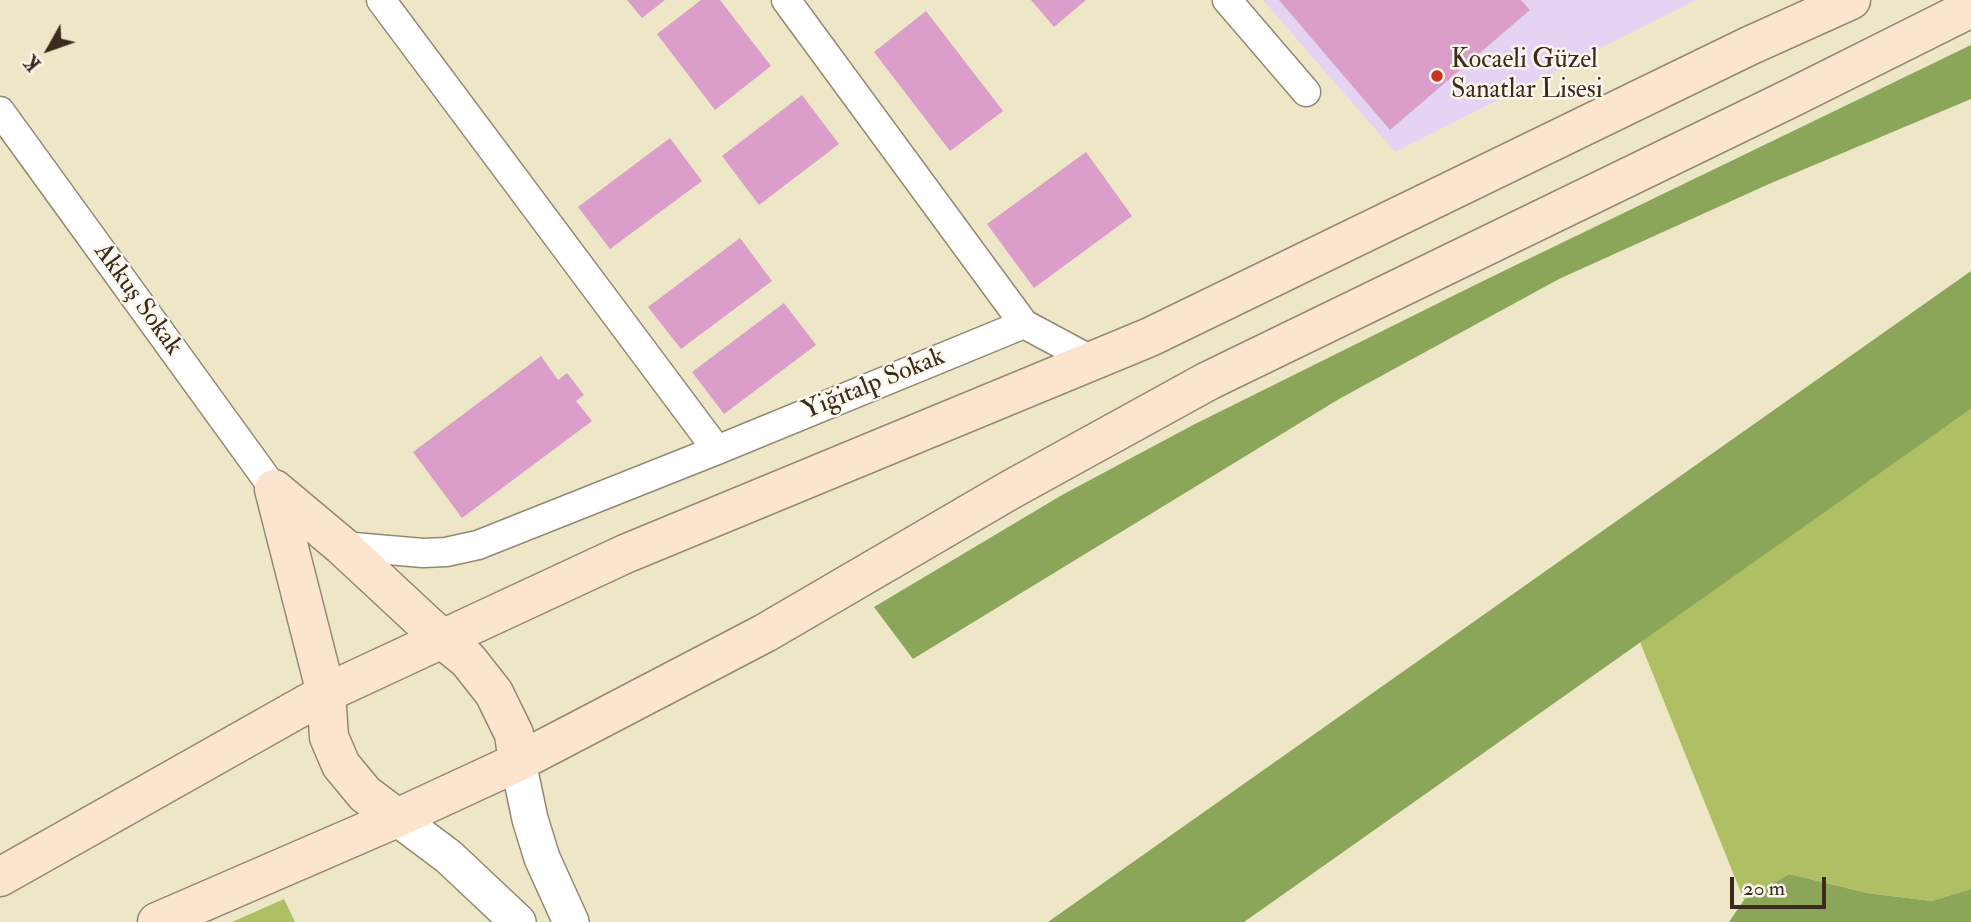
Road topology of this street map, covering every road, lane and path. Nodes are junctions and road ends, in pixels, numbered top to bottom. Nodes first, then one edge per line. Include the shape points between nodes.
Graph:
1 (381, 0) edge
2 (786, 0) edge
3 (1227, 0) edge
4 (1851, 0) edge
5 (1971, 8) edge
6 (1306, 92) dead end
7 (0, 111) edge
8 (1024, 324) junction
9 (1093, 361) junction
10 (716, 450) junction
11 (274, 489) junction
12 (342, 546) junction
13 (442, 639) junction
14 (326, 693) junction
15 (518, 762) junction
16 (397, 818) junction
17 (0, 877) edge
18 (157, 922) edge
19 (518, 922) edge
20 (571, 922) edge

1 - 10 street
2 - 8 street
3 - 6 street
4 - 9 main road
5 - 15 main road via 1208,381 765,633
7 - 11 street, Akkuş Sokak
8 - 9 street
8 - 10 street, Yiğitalp Sokak
9 - 13 main road via 625,554
10 - 12 street, Yiğitalp Sokak via 478,544 423,553
11 - 12 main road
11 - 14 main road
12 - 13 main road
13 - 14 main road
13 - 15 main road via 468,660 494,692 513,734
14 - 16 main road via 329,737 341,765 365,794
14 - 17 main road
15 - 16 main road
15 - 20 street via 542,858
16 - 18 main road
16 - 19 street via 449,857

